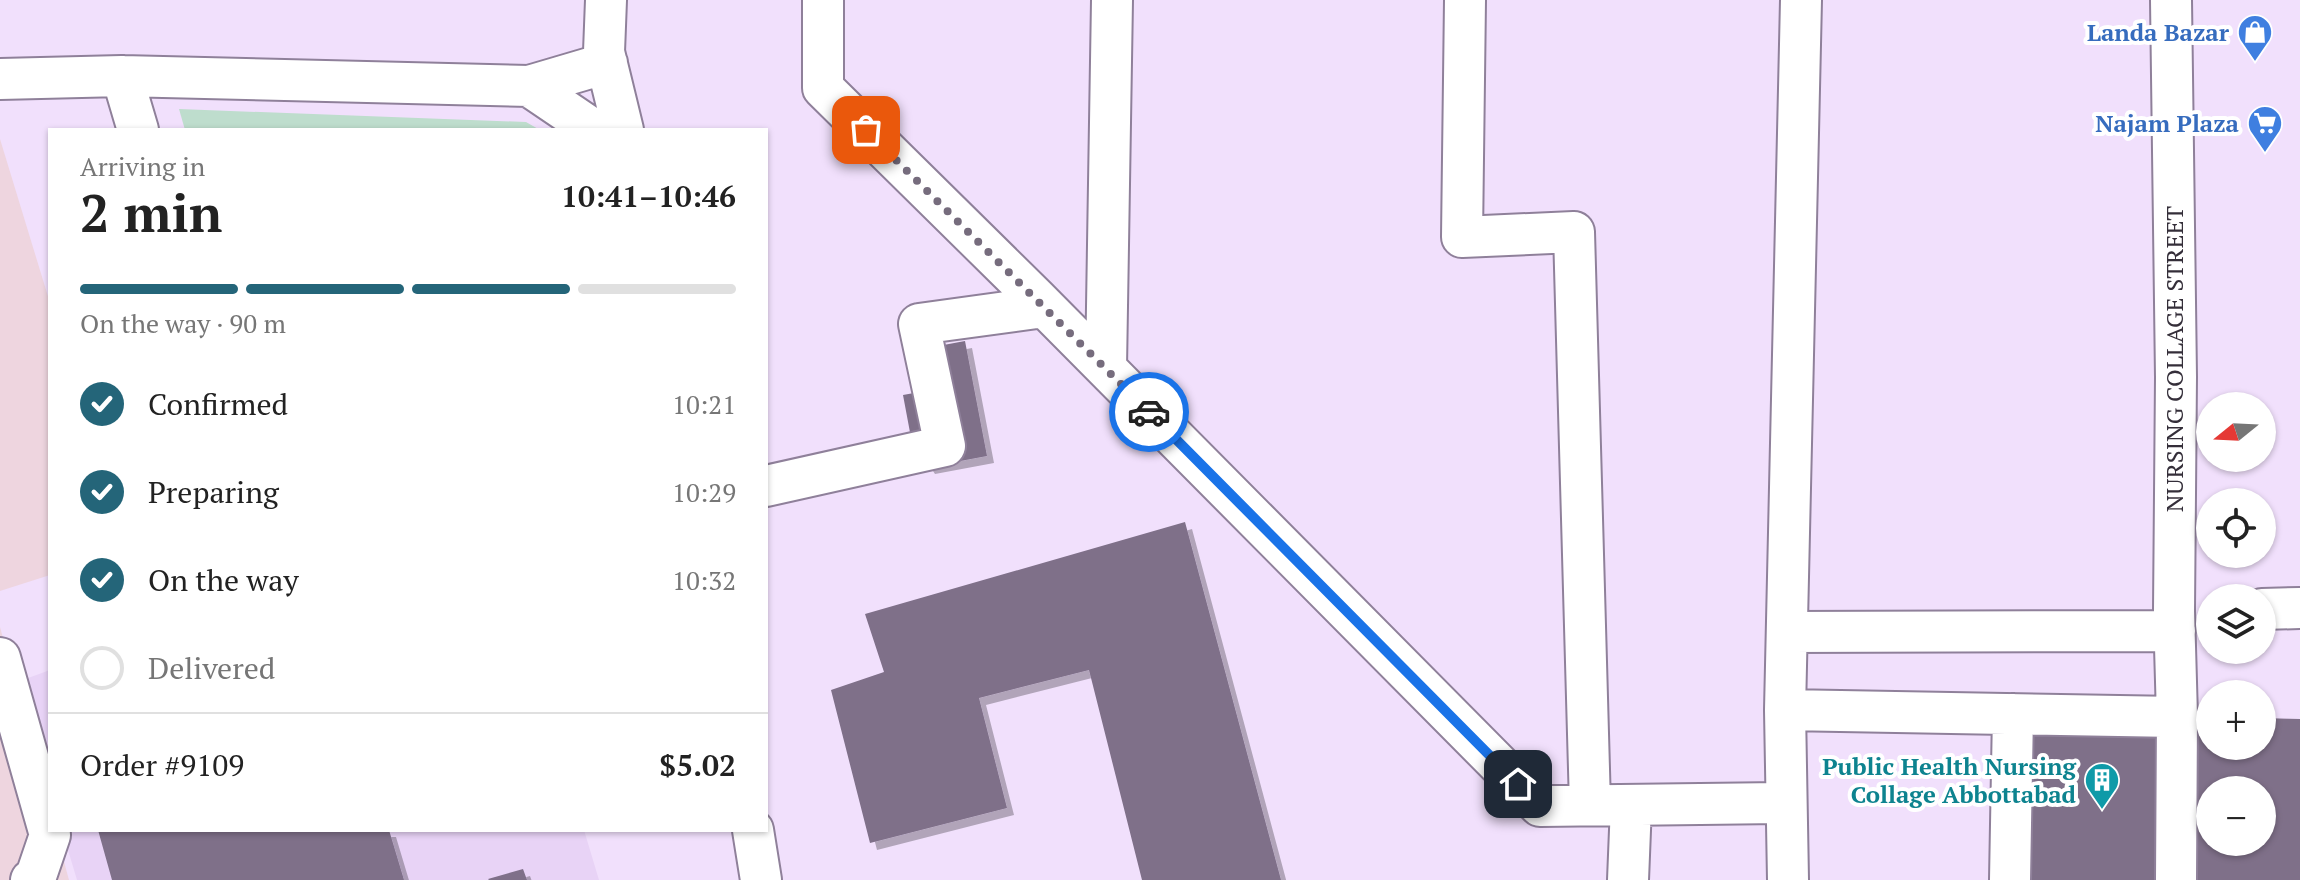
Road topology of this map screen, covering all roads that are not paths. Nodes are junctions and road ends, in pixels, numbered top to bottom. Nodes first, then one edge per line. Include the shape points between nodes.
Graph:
1 (606, 0) edge
2 (823, 0) edge
3 (1112, 0) edge
4 (1465, 0) edge
5 (1801, 0) edge
6 (2171, 0) edge
7 (607, 63) junction
8 (122, 76) junction
9 (0, 79) edge
10 (529, 86) junction
11 (137, 128) edge
12 (591, 128) edge
13 (623, 128) edge
14 (1044, 307) junction
15 (1106, 368) junction
16 (768, 486) edge
17 (2300, 608) edge
18 (2276, 609) edge
19 (2186, 617) edge
20 (1788, 632) junction
21 (0, 658) edge
22 (1785, 710) junction
23 (2013, 714) junction
24 (2177, 717) junction
25 (1786, 803) junction
26 (1590, 805) junction
27 (1631, 805) junction
28 (48, 828) edge
29 (49, 832) edge
30 (753, 832) edge
31 (31, 880) edge
32 (761, 880) edge
33 (1628, 880) edge
34 (1788, 880) edge
35 (2010, 880) edge
36 (2176, 880) edge

1 - 7 street
2 - 14 street via 823,88
3 - 15 street
4 - 26 street via 1462,237 1574,232
5 - 20 street
6 - 19 street, NURSING COLLAGE STREET via 2176,377
7 - 10 street
7 - 13 street
8 - 9 street
8 - 10 street
8 - 11 street
10 - 12 street
14 - 15 street
14 - 16 street via 919,324 945,446
15 - 26 street via 1540,806
17 - 18 street
19 - 20 street
19 - 24 street, NURSING COLLAGE STREET
20 - 22 street
21 - 28 street
22 - 23 street
22 - 25 street
23 - 24 street
23 - 35 street
24 - 36 street, NURSING COLLAGE STREET
25 - 27 street
25 - 34 street
26 - 27 street
27 - 33 street
29 - 31 street
30 - 32 street

